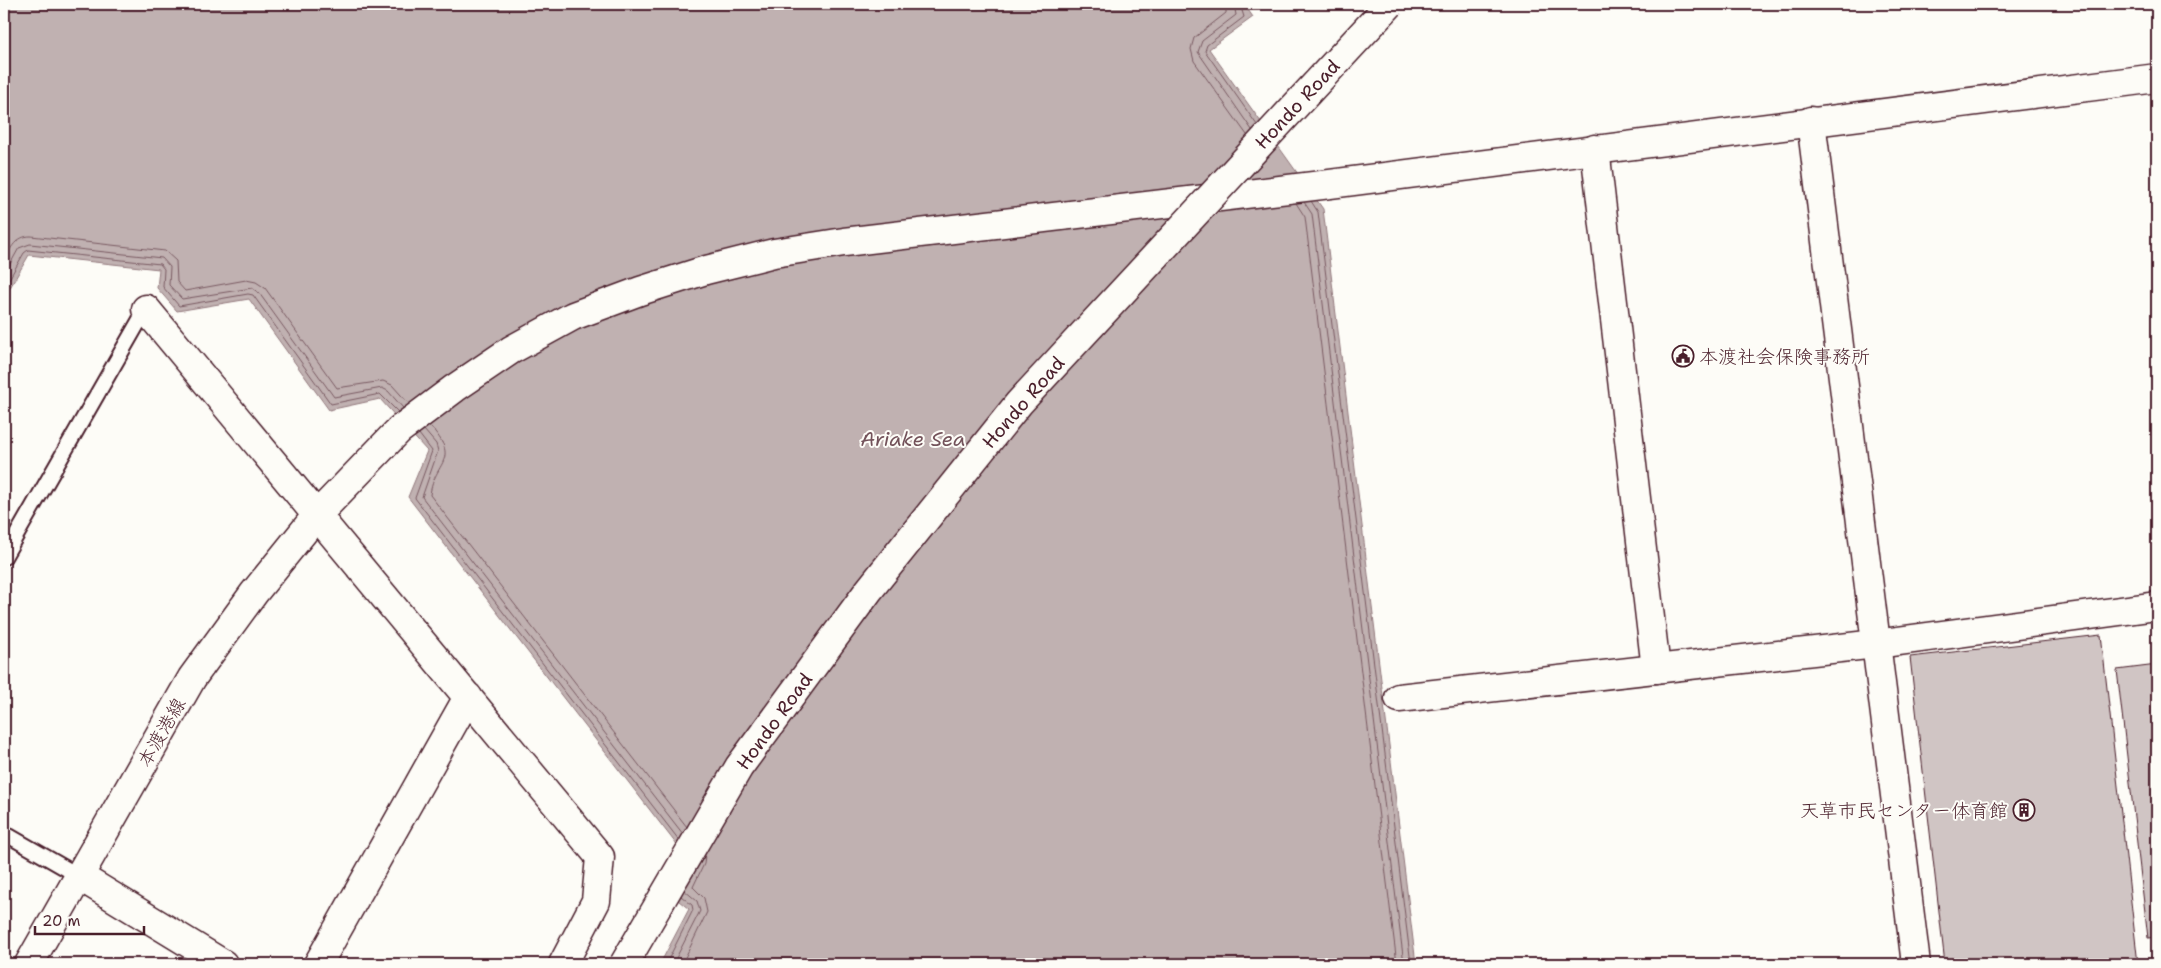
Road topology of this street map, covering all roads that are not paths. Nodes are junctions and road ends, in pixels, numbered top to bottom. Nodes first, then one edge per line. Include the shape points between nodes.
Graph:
1 (1390, 4) edge
2 (2157, 78) edge
3 (1810, 121) junction
4 (1595, 149) junction
5 (146, 309) joint
6 (317, 515) junction
7 (4, 557) edge
8 (2157, 606) edge
9 (1876, 644) junction
10 (1656, 669) junction
11 (468, 697) junction
12 (1400, 698) dead end
13 (4, 833) edge
14 (79, 876) junction
15 (29, 964) edge
16 (222, 964) edge
17 (318, 964) edge
18 (563, 964) edge
19 (624, 964) edge
20 (1916, 964) edge

1 - 19 main road, Hondo Road, bridge via 1019,403 894,559 739,767
2 - 3 main road, 本渡港線
3 - 4 main road, 本渡港線
3 - 9 main road
4 - 6 main road, 本渡港線 via 844,242 774,253 696,273 573,316 511,350 399,430
4 - 10 main road
5 - 6 main road
5 - 7 lane
6 - 11 main road
6 - 14 main road, 本渡港線 via 254,593 192,678
8 - 9 main road
9 - 10 main road
9 - 20 main road
10 - 12 main road
11 - 17 main road
11 - 18 main road via 600,857 596,901
13 - 14 lane
14 - 15 main road, 本渡港線
14 - 16 main road

